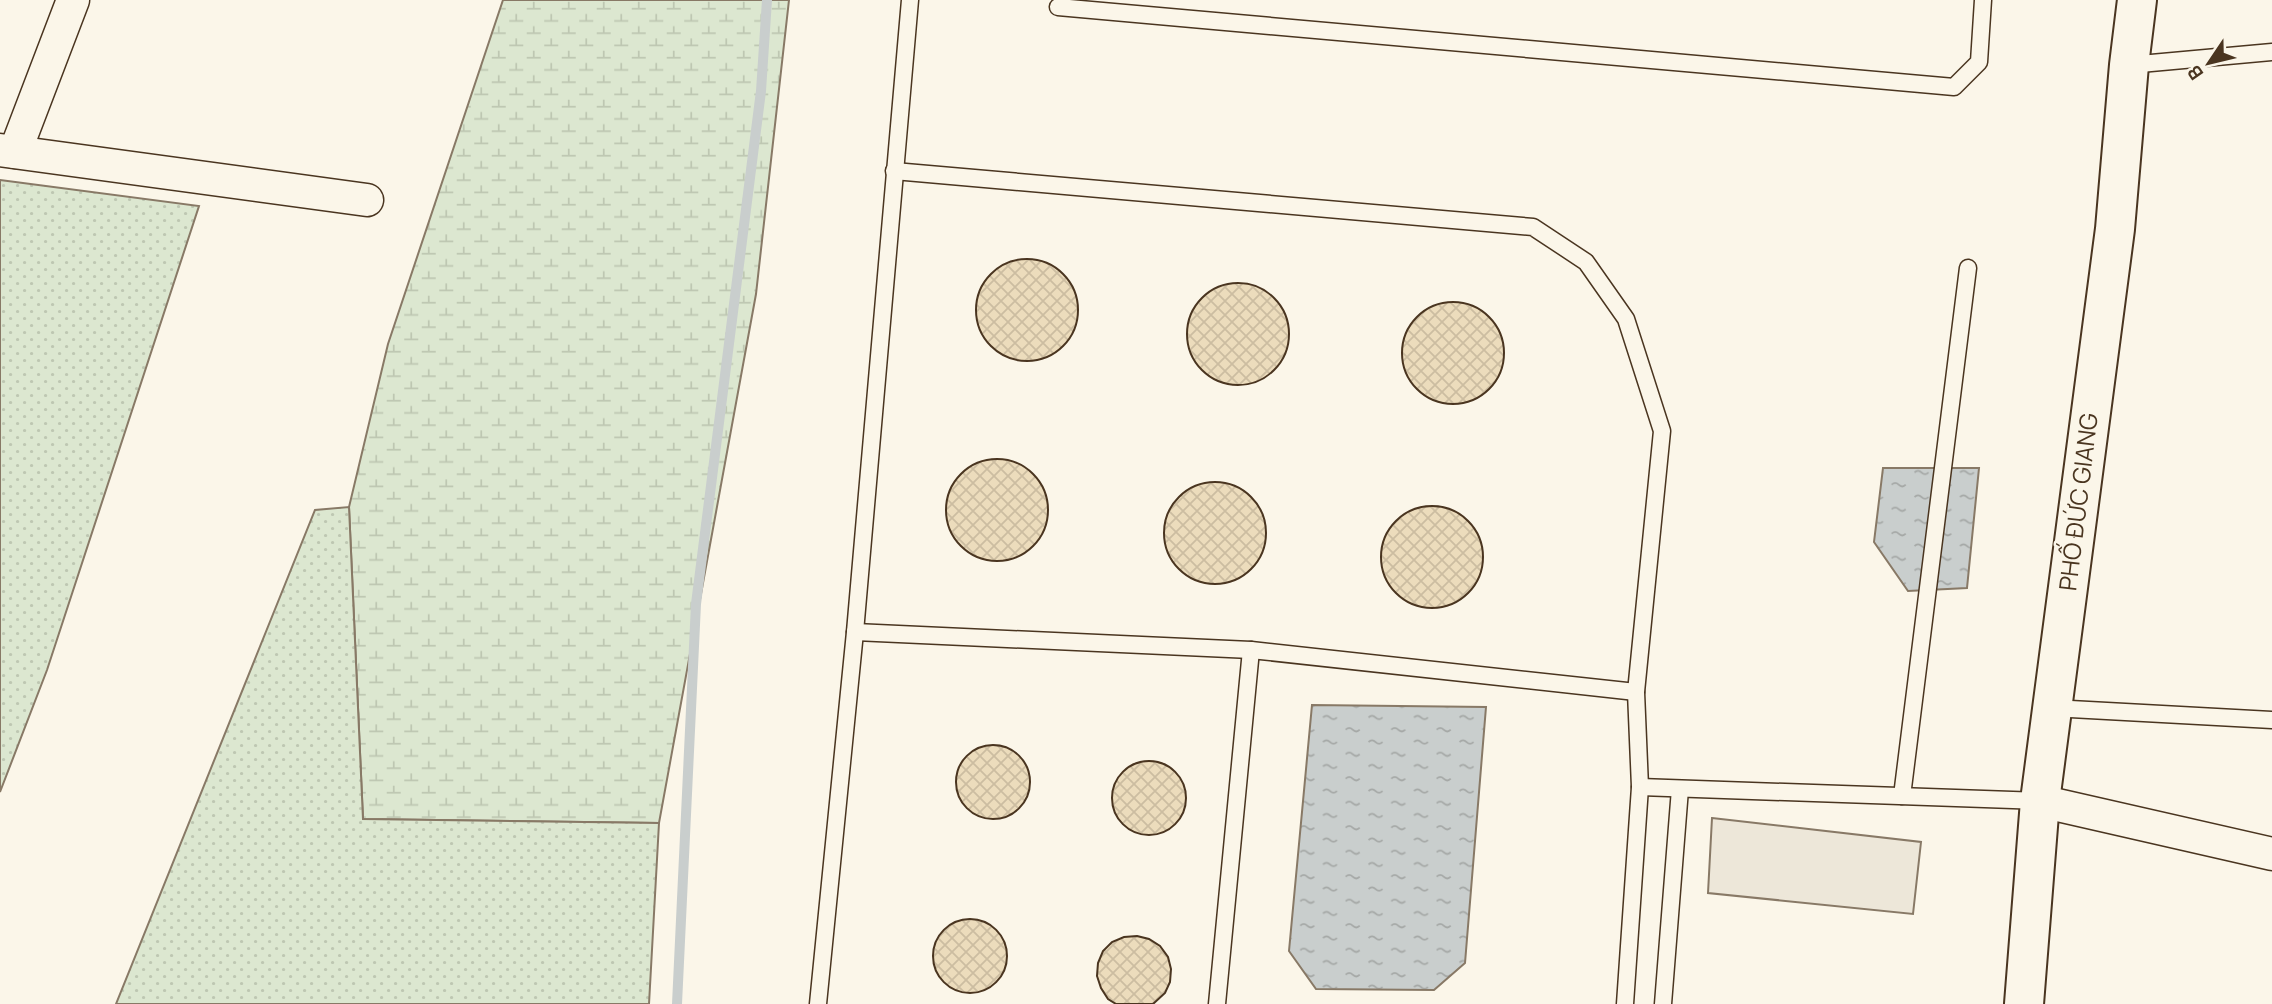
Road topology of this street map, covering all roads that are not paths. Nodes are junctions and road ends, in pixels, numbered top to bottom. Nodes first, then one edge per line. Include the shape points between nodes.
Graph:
1 (74, 0) edge
2 (910, 0) edge
3 (1983, 0) edge
4 (2137, 0) edge
5 (1058, 7) dead end
6 (2272, 52) edge
7 (2129, 65) junction
8 (7, 151) edge
9 (894, 170) junction
10 (367, 200) dead end
11 (1968, 268) dead end
12 (855, 632) junction
13 (1251, 649) junction
14 (1636, 692) junction
15 (2052, 708) junction
16 (2272, 720) edge
17 (1640, 787) junction
18 (1680, 789) junction
19 (1902, 796) junction
20 (2040, 801) junction
21 (2272, 854) edge
22 (818, 1004) edge
23 (1217, 1004) edge
24 (1625, 1004) edge
25 (1663, 1004) edge
26 (2024, 1004) edge

1 - 8 street
2 - 9 lane
3 - 5 lane via 1979,62 1954,87
4 - 7 street, PHỐ ĐỨC GIANG
6 - 7 lane
7 - 15 street, PHỐ ĐỨC GIANG via 2115,229
8 - 10 street
9 - 12 lane
9 - 14 lane via 1533,227 1586,262 1626,319 1662,431
11 - 19 lane
12 - 13 lane
12 - 22 lane
13 - 14 lane
13 - 23 lane
14 - 17 lane
15 - 16 lane
15 - 20 street, PHỐ ĐỨC GIANG
17 - 18 lane
17 - 24 lane
18 - 19 lane
18 - 25 lane
19 - 20 lane
20 - 21 street
20 - 26 street, PHỐ ĐỨC GIANG

